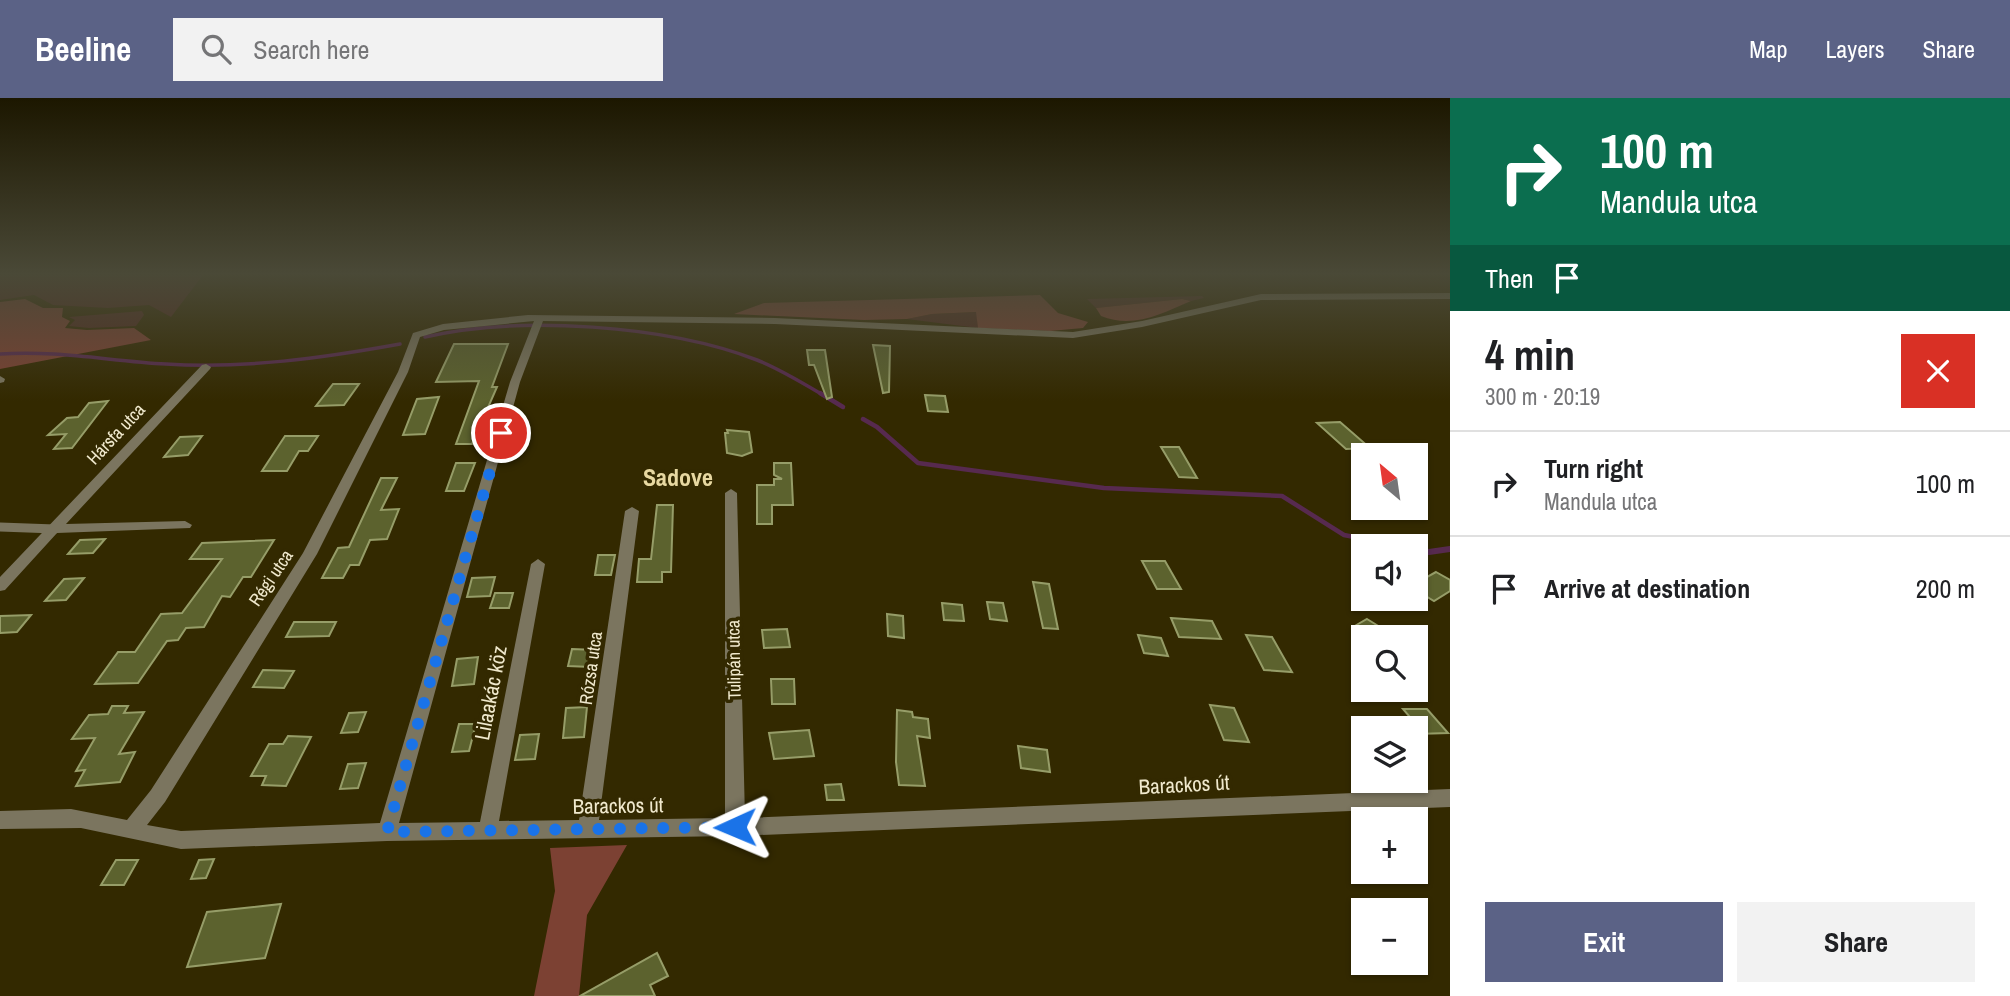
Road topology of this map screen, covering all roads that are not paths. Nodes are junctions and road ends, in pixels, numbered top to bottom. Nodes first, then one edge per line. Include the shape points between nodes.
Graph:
1 (1173, 317) edge
2 (539, 320) junction
3 (206, 367) dead end
4 (731, 493) dead end
5 (632, 511) dead end
6 (185, 525) dead end
7 (0, 527) edge
8 (55, 529) junction
9 (538, 564) dead end
10 (0, 586) edge
11 (1450, 798) edge
12 (0, 820) edge
13 (735, 827) junction
14 (132, 828) junction
15 (588, 829) junction
16 (488, 830) junction
17 (387, 832) junction

1 - 2 street via 1073,335 775,321
2 - 14 street, Régi utca via 505,319 416,335 403,372 310,554 158,796
2 - 17 street via 515,382
3 - 8 street, Hársfa utca
4 - 13 street, Tulipán utca
5 - 15 street, Rózsa utca
6 - 8 street
7 - 8 lane
8 - 10 street, Hársfa utca
9 - 16 street, Lilaakác köz
11 - 13 street, Barackos út
12 - 14 street, Barackos út via 80,819
13 - 15 street, Barackos út
14 - 17 street, Barackos út via 156,839 181,841
15 - 16 street, Barackos út
16 - 17 street, Barackos út

